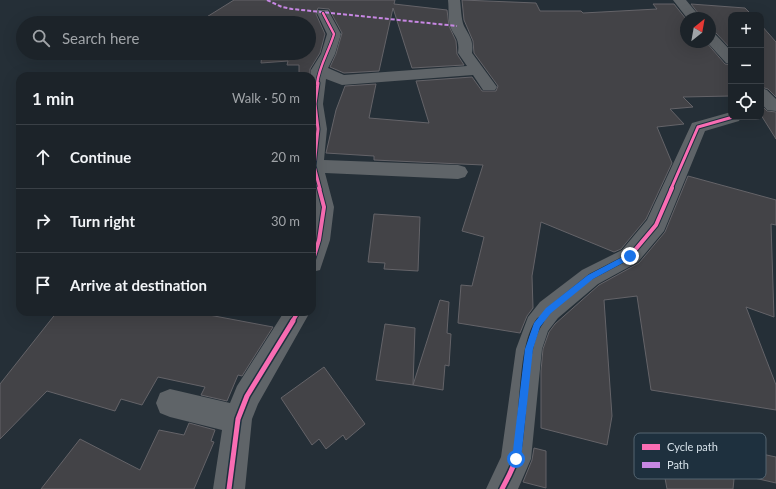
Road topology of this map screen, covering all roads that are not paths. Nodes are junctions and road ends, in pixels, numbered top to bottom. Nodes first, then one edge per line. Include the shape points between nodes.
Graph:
1 (454, 0) edge
2 (679, 0) edge
3 (689, 12) edge
4 (323, 13) dead end
5 (716, 43) edge
6 (728, 57) edge
7 (319, 70) junction
8 (476, 70) junction
9 (489, 87) dead end
10 (316, 96) edge
11 (764, 98) edge
12 (770, 107) edge
13 (316, 112) edge
14 (728, 119) edge
15 (316, 148) edge
16 (316, 166) edge
17 (458, 172) dead end
18 (316, 174) edge
19 (316, 250) edge
20 (296, 316) edge
21 (170, 403) dead end
22 (238, 419) junction
23 (229, 489) edge
24 (502, 489) edge

1 - 8 street via 457,26 462,32 466,46 465,53
2 - 3 street
4 - 7 street via 334,34 328,54
5 - 6 street
7 - 8 street via 342,80
7 - 10 street
8 - 9 street
11 - 12 street
13 - 15 street
14 - 24 street via 698,127 656,225 630,256 590,277 549,310 537,325 529,349 516,459
16 - 17 street
18 - 19 street via 324,208
20 - 22 street via 247,396
21 - 22 street
22 - 23 street

